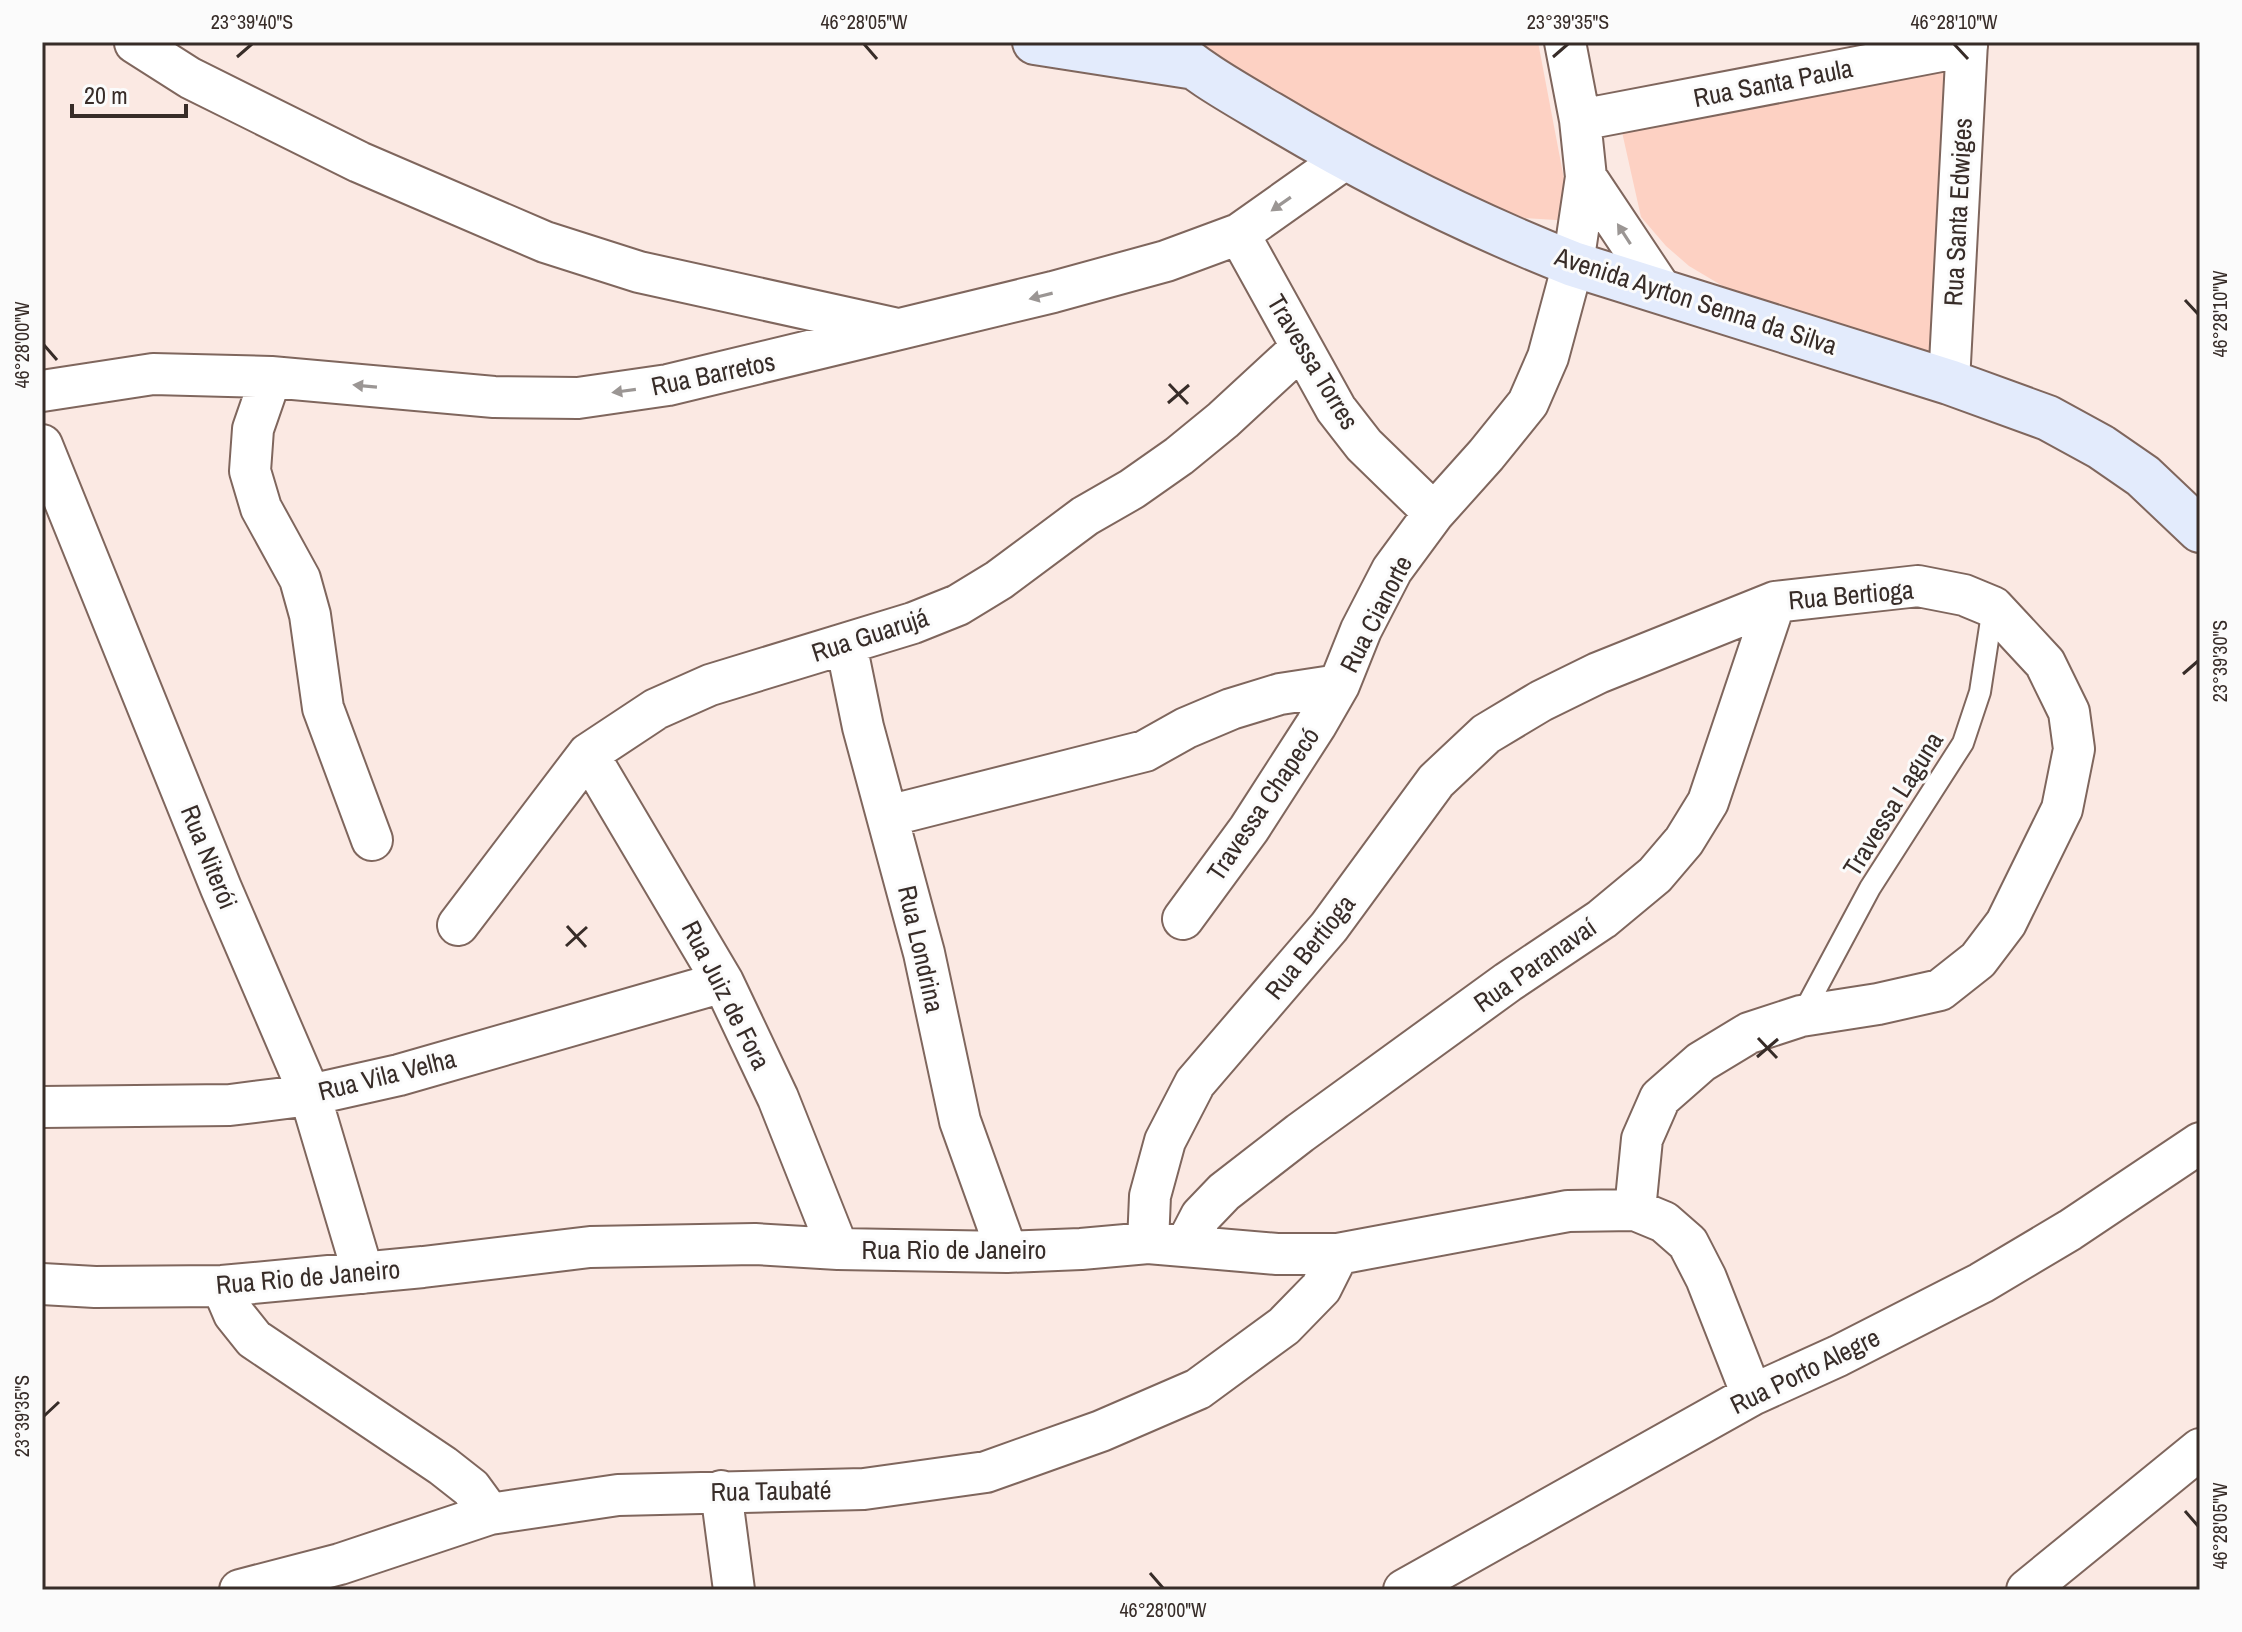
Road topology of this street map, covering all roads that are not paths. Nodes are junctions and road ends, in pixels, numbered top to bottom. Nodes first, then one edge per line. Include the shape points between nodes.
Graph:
1 (1035, 42) edge
2 (1565, 42) edge
3 (135, 43) edge
4 (1967, 44) edge
5 (1177, 54) edge
6 (1580, 120) junction
7 (1345, 159) junction
8 (1586, 177) junction
9 (1239, 234) junction
10 (1573, 264) junction
11 (1662, 291) junction
12 (901, 330) junction
13 (1301, 348) junction
14 (271, 377) junction
15 (1949, 382) junction
16 (42, 391) edge
17 (42, 445) edge
18 (1434, 513) junction
19 (2200, 530) edge
20 (1775, 602) junction
21 (1993, 607) junction
22 (846, 644) junction
23 (1339, 685) junction
24 (588, 754) junction
25 (888, 816) junction
26 (372, 840) dead end
27 (1183, 919) dead end
28 (458, 925) dead end
29 (723, 982) junction
30 (1801, 1016) junction
31 (310, 1095) junction
32 (42, 1107) edge
33 (2200, 1143) edge
34 (1635, 1210) junction
35 (1167, 1244) junction
36 (838, 1249) junction
37 (1007, 1252) junction
38 (1338, 1254) junction
39 (363, 1273) junction
40 (42, 1284) edge
41 (222, 1286) junction
42 (1752, 1395) junction
43 (2200, 1449) edge
44 (721, 1491) junction
45 (490, 1514) junction
46 (240, 1590) edge
47 (734, 1590) edge
48 (1404, 1590) edge
49 (2027, 1590) edge

1 - 5 main road, Avenida Ayrton Senna da Silva
2 - 6 street
3 - 12 street via 190,78 359,162 545,242 639,272
4 - 6 street, Rua Santa Paula
4 - 15 street, Rua Santa Edwiges
5 - 7 main road, Avenida Ayrton Senna da Silva
6 - 8 street
7 -> 9 street, Rua Barretos
7 - 10 main road, Avenida Ayrton Senna da Silva
8 - 10 street, Rua Cianorte
11 -> 8 street
9 -> 12 street, Rua Barretos via 1166,261
9 - 13 street, Travessa Torres
10 - 11 main road, Avenida Ayrton Senna da Silva
10 - 18 street, Rua Cianorte via 1548,357 1528,403
11 - 15 main road, Avenida Ayrton Senna da Silva
12 -> 14 street, Rua Barretos via 713,376 578,398 494,397
13 - 18 street, Travessa Torres via 1364,445
13 - 22 street, Rua Guarujá via 1179,456 999,580 958,605
14 - 16 street, Rua Barretos via 153,374
14 - 26 street via 253,429 250,471 261,508 300,579 323,708
15 - 19 main road, Avenida Ayrton Senna da Silva via 2048,418 2101,447 2143,476
17 - 31 street, Rua Niterói
18 - 23 street, Rua Cianorte via 1392,570
20 - 21 street, Rua Bertioga via 1918,586
20 - 35 street, Rua Paranavaí via 1708,802 1655,875 1602,919 1300,1133
20 - 35 street, Rua Bertioga via 1541,701 1486,734 1436,781 1329,927 1195,1083 1165,1141 1150,1196
21 - 30 lane, Travessa Laguna via 1980,692 1963,743 1870,888
21 - 30 street, Rua Bertioga via 2045,663 2069,712 2074,749 2062,809 2006,923 1978,960 1940,990
22 - 24 street, Rua Guarujá via 710,685 656,709
22 - 25 street, Rua Londrina
23 - 25 street, Rua Cianorte via 1280,694 1231,709 1145,751
23 - 27 street, Travessa Chapecó via 1249,829
24 - 28 street, Rua Guarujá
24 - 29 street, Rua Juiz de Fora
25 - 37 street, Rua Londrina via 960,1121
29 - 31 street, Rua Vila Velha via 399,1075
29 - 36 street, Rua Juiz de Fora via 778,1098
30 - 34 street, Rua Bertioga via 1749,1033 1701,1062 1660,1098 1642,1139
31 - 32 street, Rua Vila Velha via 230,1105
31 - 39 street, Rua Niterói
33 - 42 street, Rua Porto Alegre via 1981,1283
34 - 38 street, Rua Rio de Janeiro via 1568,1211
34 - 42 street, Rua Rio de Janeiro via 1664,1222 1688,1243
35 - 37 street, Rua Rio de Janeiro
35 - 38 street, Rua Rio de Janeiro
36 - 37 street, Rua Rio de Janeiro
36 - 39 street, Rua Rio de Janeiro via 755,1244 590,1247
38 - 44 street, Rua Taubaté via 1321,1288 1284,1326 1198,1389 1101,1431 986,1472 864,1489
39 - 41 street, Rua Rio de Janeiro
40 - 41 street, Rua Rio de Janeiro
41 - 45 street via 234,1314 254,1339 443,1466 471,1488
42 - 48 street, Rua Porto Alegre
43 - 49 street
44 - 45 street, Rua Taubaté via 618,1495
44 - 47 street
45 - 46 street, Rua Taubaté via 340,1564

